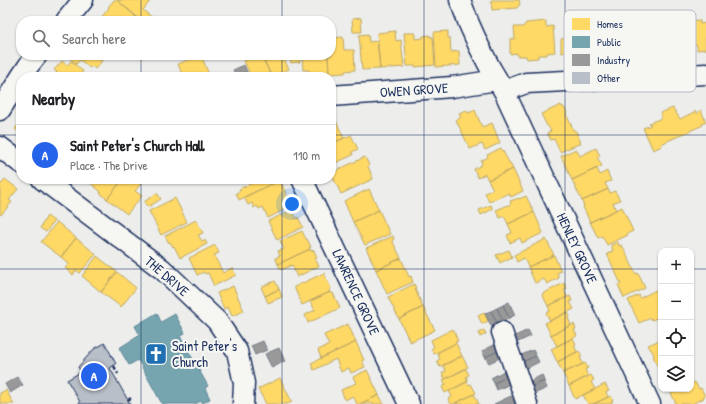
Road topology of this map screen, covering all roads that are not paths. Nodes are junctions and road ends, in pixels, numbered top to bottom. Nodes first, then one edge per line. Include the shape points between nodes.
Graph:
1 (83, 0) edge
2 (460, 0) edge
3 (70, 16) edge
4 (33, 60) edge
5 (24, 72) edge
6 (696, 74) edge
7 (706, 74) edge
8 (564, 81) edge
9 (16, 85) edge
10 (500, 86) junction
11 (336, 96) edge
12 (0, 110) edge
13 (0, 147) edge
14 (16, 159) edge
15 (49, 184) edge
16 (304, 184) edge
17 (502, 332) dead end
18 (243, 404) edge
19 (409, 404) edge
20 (527, 404) edge
21 (650, 404) edge

1 - 3 street
2 - 10 street, HENLEY GROVE
4 - 5 street
6 - 7 street, OWEN GROVE
8 - 10 street, OWEN GROVE
9 - 12 street
10 - 11 street, OWEN GROVE
10 - 21 street, HENLEY GROVE
13 - 14 street
15 - 18 street, THE DRIVE via 162,269 216,321 237,351 244,383
16 - 19 street, LAWRENCE GROVE
17 - 20 street

